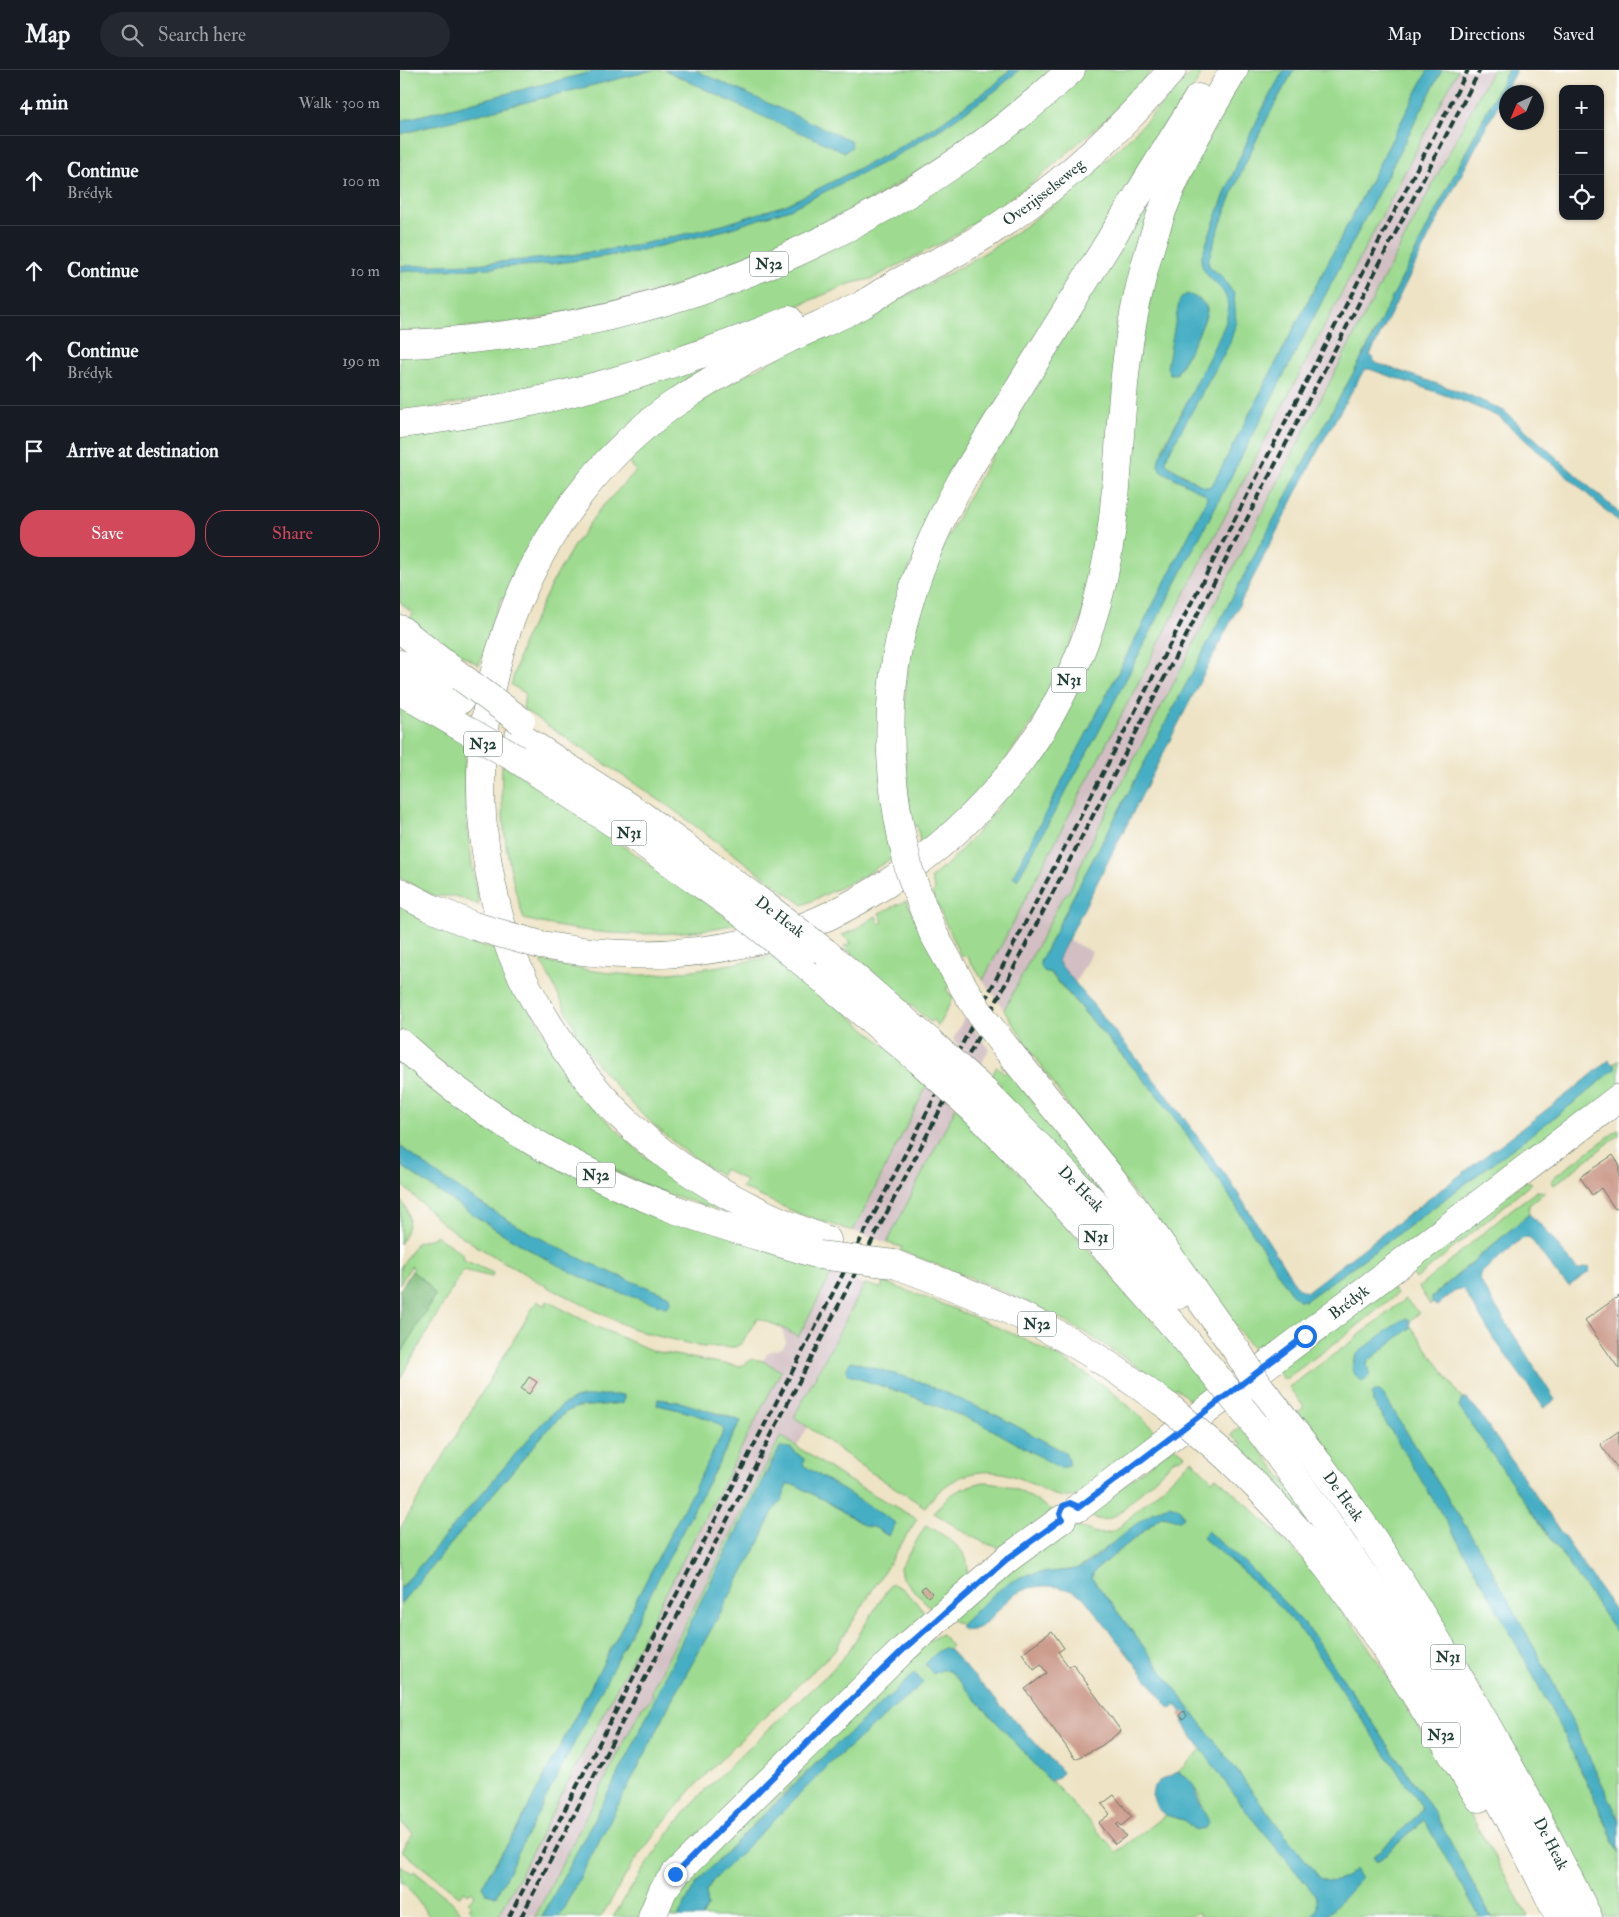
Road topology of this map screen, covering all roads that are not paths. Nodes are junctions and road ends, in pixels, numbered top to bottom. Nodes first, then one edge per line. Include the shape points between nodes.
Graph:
1 (1071, 70) edge
2 (1172, 70) edge
3 (1215, 70) edge
4 (1234, 70) edge
5 (894, 284) junction
6 (400, 344) edge
7 (400, 424) edge
8 (400, 629) edge
9 (400, 664) edge
10 (400, 691) edge
11 (460, 701) junction
12 (519, 739) junction
13 (400, 892) edge
14 (750, 907) junction
15 (400, 1043) edge
16 (925, 1052) junction
17 (1619, 1098) edge
18 (823, 1248) junction
19 (1227, 1359) junction
20 (652, 1917) edge
21 (1544, 1917) edge
22 (1559, 1917) edge
23 (1588, 1917) edge

1 - 6 main road, N32 via 1000,131 935,177 837,233 772,262 688,294 610,316 511,334
2 - 5 main road, Overijsselseweg / N32 via 1116,131 1040,196 956,252
3 - 19 main road, N31, bridge via 963,478 939,523 911,592 902,628 895,662 889,731 891,774 909,870 934,933 983,1018 1148,1226
4 - 13 main road, N31, bridge via 1180,168 1146,261 1128,350 1113,525 1092,622 1060,698 1036,740 1018,766 974,815 926,858 826,918 797,930 739,944 673,954 588,953 541,945 474,926
5 - 7 main road, N32 via 855,293 721,346 592,388 474,414
5 - 18 main road, N32 via 862,304 766,350 695,390 641,430 593,479 553,533 512,615 498,656 482,751 486,852 503,931 527,986 561,1045 601,1097 652,1146 738,1203 796,1229
8 - 11 main road, N31
9 - 11 main road, De Heak / N31
10 - 11 main road, De Heak / N31
11 - 12 main road, De Heak / N31, bridge
11 - 12 main road, N31, bridge
12 - 14 main road, De Heak / N31 via 641,815
12 - 14 main road, De Heak / N31 via 617,824
14 - 16 main road, De Heak / N31, bridge via 800,960
14 - 16 main road, De Heak / N31, bridge via 825,952
15 - 18 main road, N32 via 433,1072 500,1120 585,1170 674,1209
16 - 19 main road, De Heak / N31, bridge via 979,1100 1162,1311
17 - 20 main road, Brédyk via 1007,1559 905,1648 675,1874 662,1890
18 - 21 main road, N32, bridge via 894,1264 980,1297 1048,1330 1102,1360 1169,1407 1227,1457 1305,1538 1363,1615 1487,1811
19 - 22 main road, De Heak / N31, bridge via 1259,1430 1344,1545 1416,1655 1495,1789
19 - 23 main road, De Heak / N31, bridge via 1259,1386 1382,1552 1480,1711

